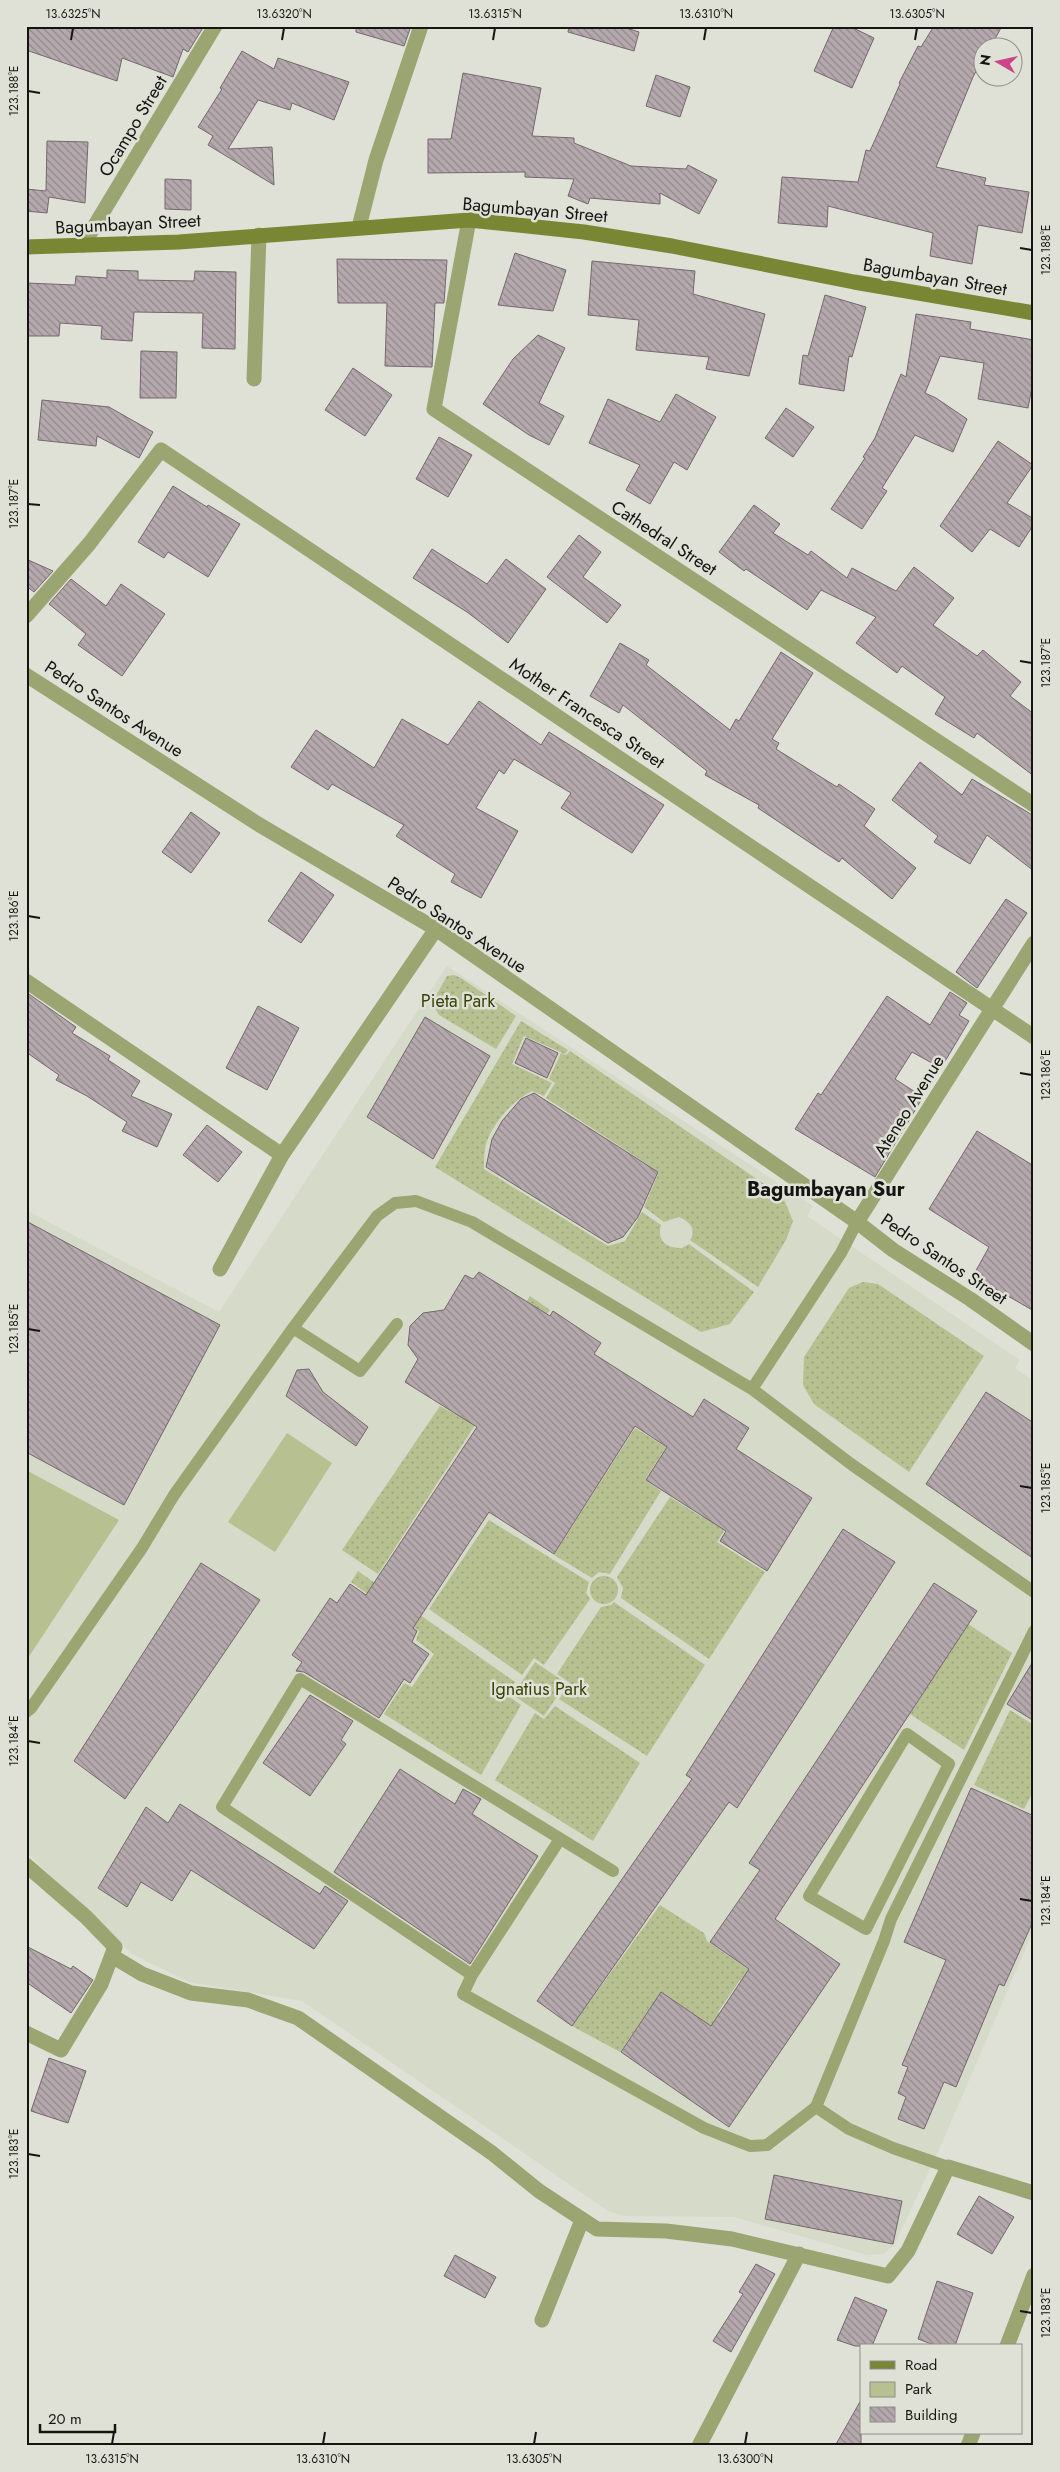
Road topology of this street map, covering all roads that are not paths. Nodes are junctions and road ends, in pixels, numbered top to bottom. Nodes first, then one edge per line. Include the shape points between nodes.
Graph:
1 (215, 26) edge
2 (422, 26) edge
3 (469, 220) junction
4 (359, 227) junction
5 (259, 235) junction
6 (83, 245) junction
7 (26, 248) edge
8 (1034, 313) edge
9 (254, 379) dead end
10 (26, 616) edge
11 (26, 675) edge
12 (1034, 804) edge
13 (436, 929) junction
14 (1034, 944) edge
15 (26, 981) edge
16 (993, 1008) junction
17 (1034, 1037) edge
18 (282, 1155) junction
19 (857, 1222) junction
20 (220, 1269) dead end
21 (397, 1324) dead end
22 (293, 1328) junction
23 (1034, 1344) edge
24 (752, 1389) junction
25 (1034, 1592) edge
26 (1034, 1631) edge
27 (26, 1712) edge
28 (560, 1839) junction
29 (26, 1866) edge
30 (613, 1871) dead end
31 (866, 1930) junction
32 (884, 1941) junction
33 (112, 1956) junction
34 (472, 1975) junction
35 (26, 2033) edge
36 (816, 2107) junction
37 (948, 2168) junction
38 (1034, 2193) edge
39 (582, 2220) junction
40 (800, 2254) junction
41 (1034, 2275) edge
42 (542, 2320) dead end
43 (1007, 2344) edge
44 (973, 2434) edge
45 (699, 2446) edge
46 (968, 2446) edge

1 - 6 street, Ocampo Street
2 - 4 street via 376,160
3 - 4 main road, Bagumbayan Street
3 - 8 main road, Bagumbayan Street via 584,232 672,246
3 - 12 street, Cathedral Street via 434,409
4 - 5 main road, Bagumbayan Street
5 - 6 main road, Bagumbayan Street
5 - 9 street
6 - 7 main road, Bagumbayan Street
10 - 16 street, Mother Francesca Street via 89,544 161,450
11 - 13 street, Pedro Santos Avenue via 258,824
13 - 18 street
13 - 19 street, Pedro Santos Avenue
14 - 16 street, Ateneo Avenue
15 - 18 street
16 - 17 street, Mother Francesca Street
16 - 19 street, Ateneo Avenue
18 - 20 street
19 - 23 street, Pedro Santos Street via 893,1250 970,1298
19 - 24 lane, Ateneo Avenue via 841,1253
21 - 22 lane via 360,1371
22 - 24 lane via 377,1216 395,1202 416,1201 472,1222
22 - 27 lane via 174,1495 142,1548 32,1708
24 - 25 lane via 851,1464
26 - 32 lane via 896,1910
28 - 30 lane
28 - 34 lane
28 - 34 lane via 300,1679 222,1806
29 - 33 street via 115,1947
31 - 31 lane via 949,1764 908,1734 809,1896
31 - 32 lane
32 - 36 lane
33 - 35 street via 101,1984 61,2050
33 - 39 street via 142,1974 190,1993 248,2000 298,2018
34 - 36 lane via 463,1994 704,2128 750,2146 767,2145
36 - 37 lane via 849,2129
37 - 38 street
37 - 40 street via 908,2251 888,2276
39 - 40 street via 597,2229 666,2231 732,2239
39 - 42 street
40 - 45 street
41 - 43 street
44 - 46 street

